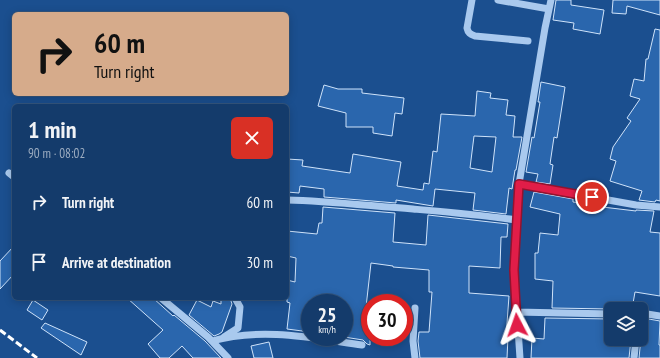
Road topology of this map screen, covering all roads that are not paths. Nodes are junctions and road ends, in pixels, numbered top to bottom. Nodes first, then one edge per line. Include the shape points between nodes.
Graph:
1 (472, 0) edge
2 (498, 0) edge
3 (551, 0) edge
4 (549, 9) junction
5 (528, 41) dead end
6 (519, 184) junction
7 (289, 200) edge
8 (660, 207) edge
9 (516, 220) junction
10 (236, 300) edge
11 (168, 301) edge
12 (415, 308) dead end
13 (516, 312) junction
14 (604, 314) edge
15 (648, 314) edge
16 (660, 316) edge
17 (220, 339) junction
18 (212, 341) junction
19 (361, 345) edge
20 (635, 346) edge
21 (228, 358) edge
22 (415, 358) edge
23 (520, 358) edge
24 (634, 358) edge

1 - 5 street via 467,28 470,34
2 - 4 street
3 - 4 street
4 - 6 street
6 - 8 street
6 - 9 street
7 - 9 street via 317,200 442,211
9 - 13 street
10 - 17 street via 240,307 238,328
11 - 18 street
12 - 22 street
13 - 14 street
13 - 23 street
15 - 16 street
17 - 18 street
17 - 19 street via 263,333 330,339
18 - 21 street
20 - 24 street

